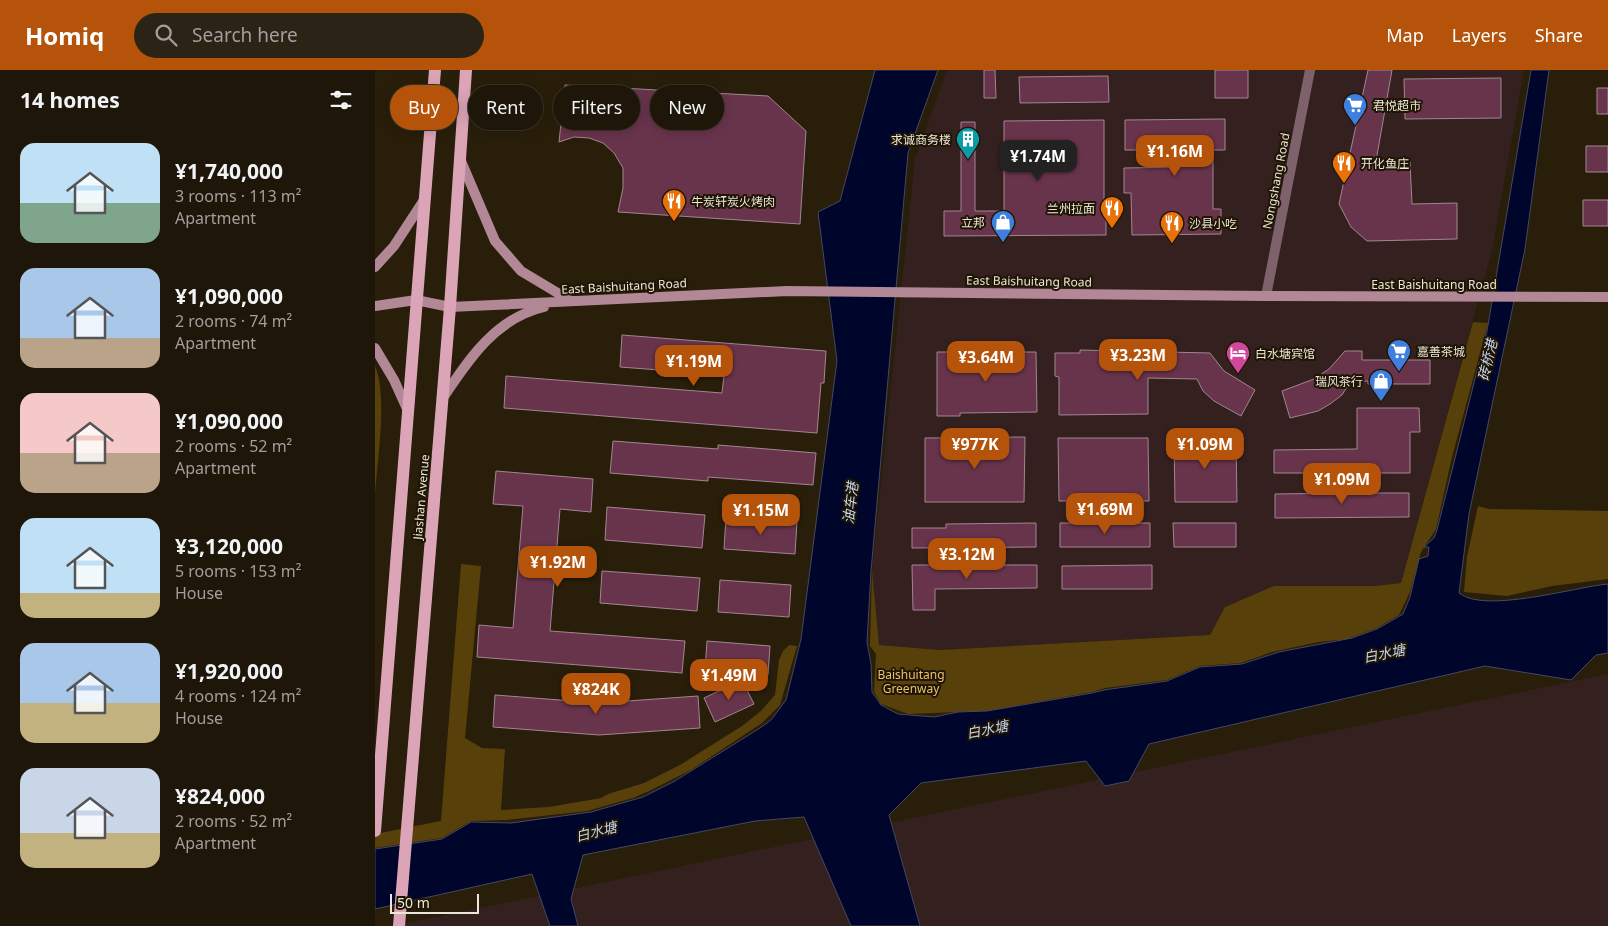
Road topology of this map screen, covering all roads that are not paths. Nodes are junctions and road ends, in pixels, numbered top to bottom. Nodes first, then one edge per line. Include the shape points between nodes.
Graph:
1 (435, 70) edge
2 (466, 70) edge
3 (1310, 70) edge
4 (460, 160) junction
5 (424, 200) junction
6 (375, 267) edge
7 (1266, 296) junction
8 (1608, 297) edge
9 (416, 300) junction
10 (572, 301) junction
11 (375, 306) edge
12 (450, 307) junction
13 (375, 348) edge
14 (443, 398) junction
15 (408, 411) junction
16 (375, 831) edge
17 (399, 926) edge

1 - 5 main road, Jiashan Avenue
2 - 4 main road, Jiashan Avenue
3 - 7 street, Nongshang Road
4 - 10 street via 495,241 521,272
4 - 12 main road, Jiashan Avenue
5 - 6 street via 394,246
5 - 9 main road, Jiashan Avenue
7 - 8 street, East Baishuitang Road
7 - 10 street, East Baishuitang Road via 787,291
9 - 11 street, East Baishuitang Road
9 - 12 street, East Baishuitang Road
9 - 15 main road, Jiashan Avenue
10 - 12 street, East Baishuitang Road
10 - 14 street via 526,312 500,328 467,362
12 - 14 main road, Jiashan Avenue
13 - 15 street
14 - 17 main road, Jiashan Avenue
15 - 16 main road, Jiashan Avenue

